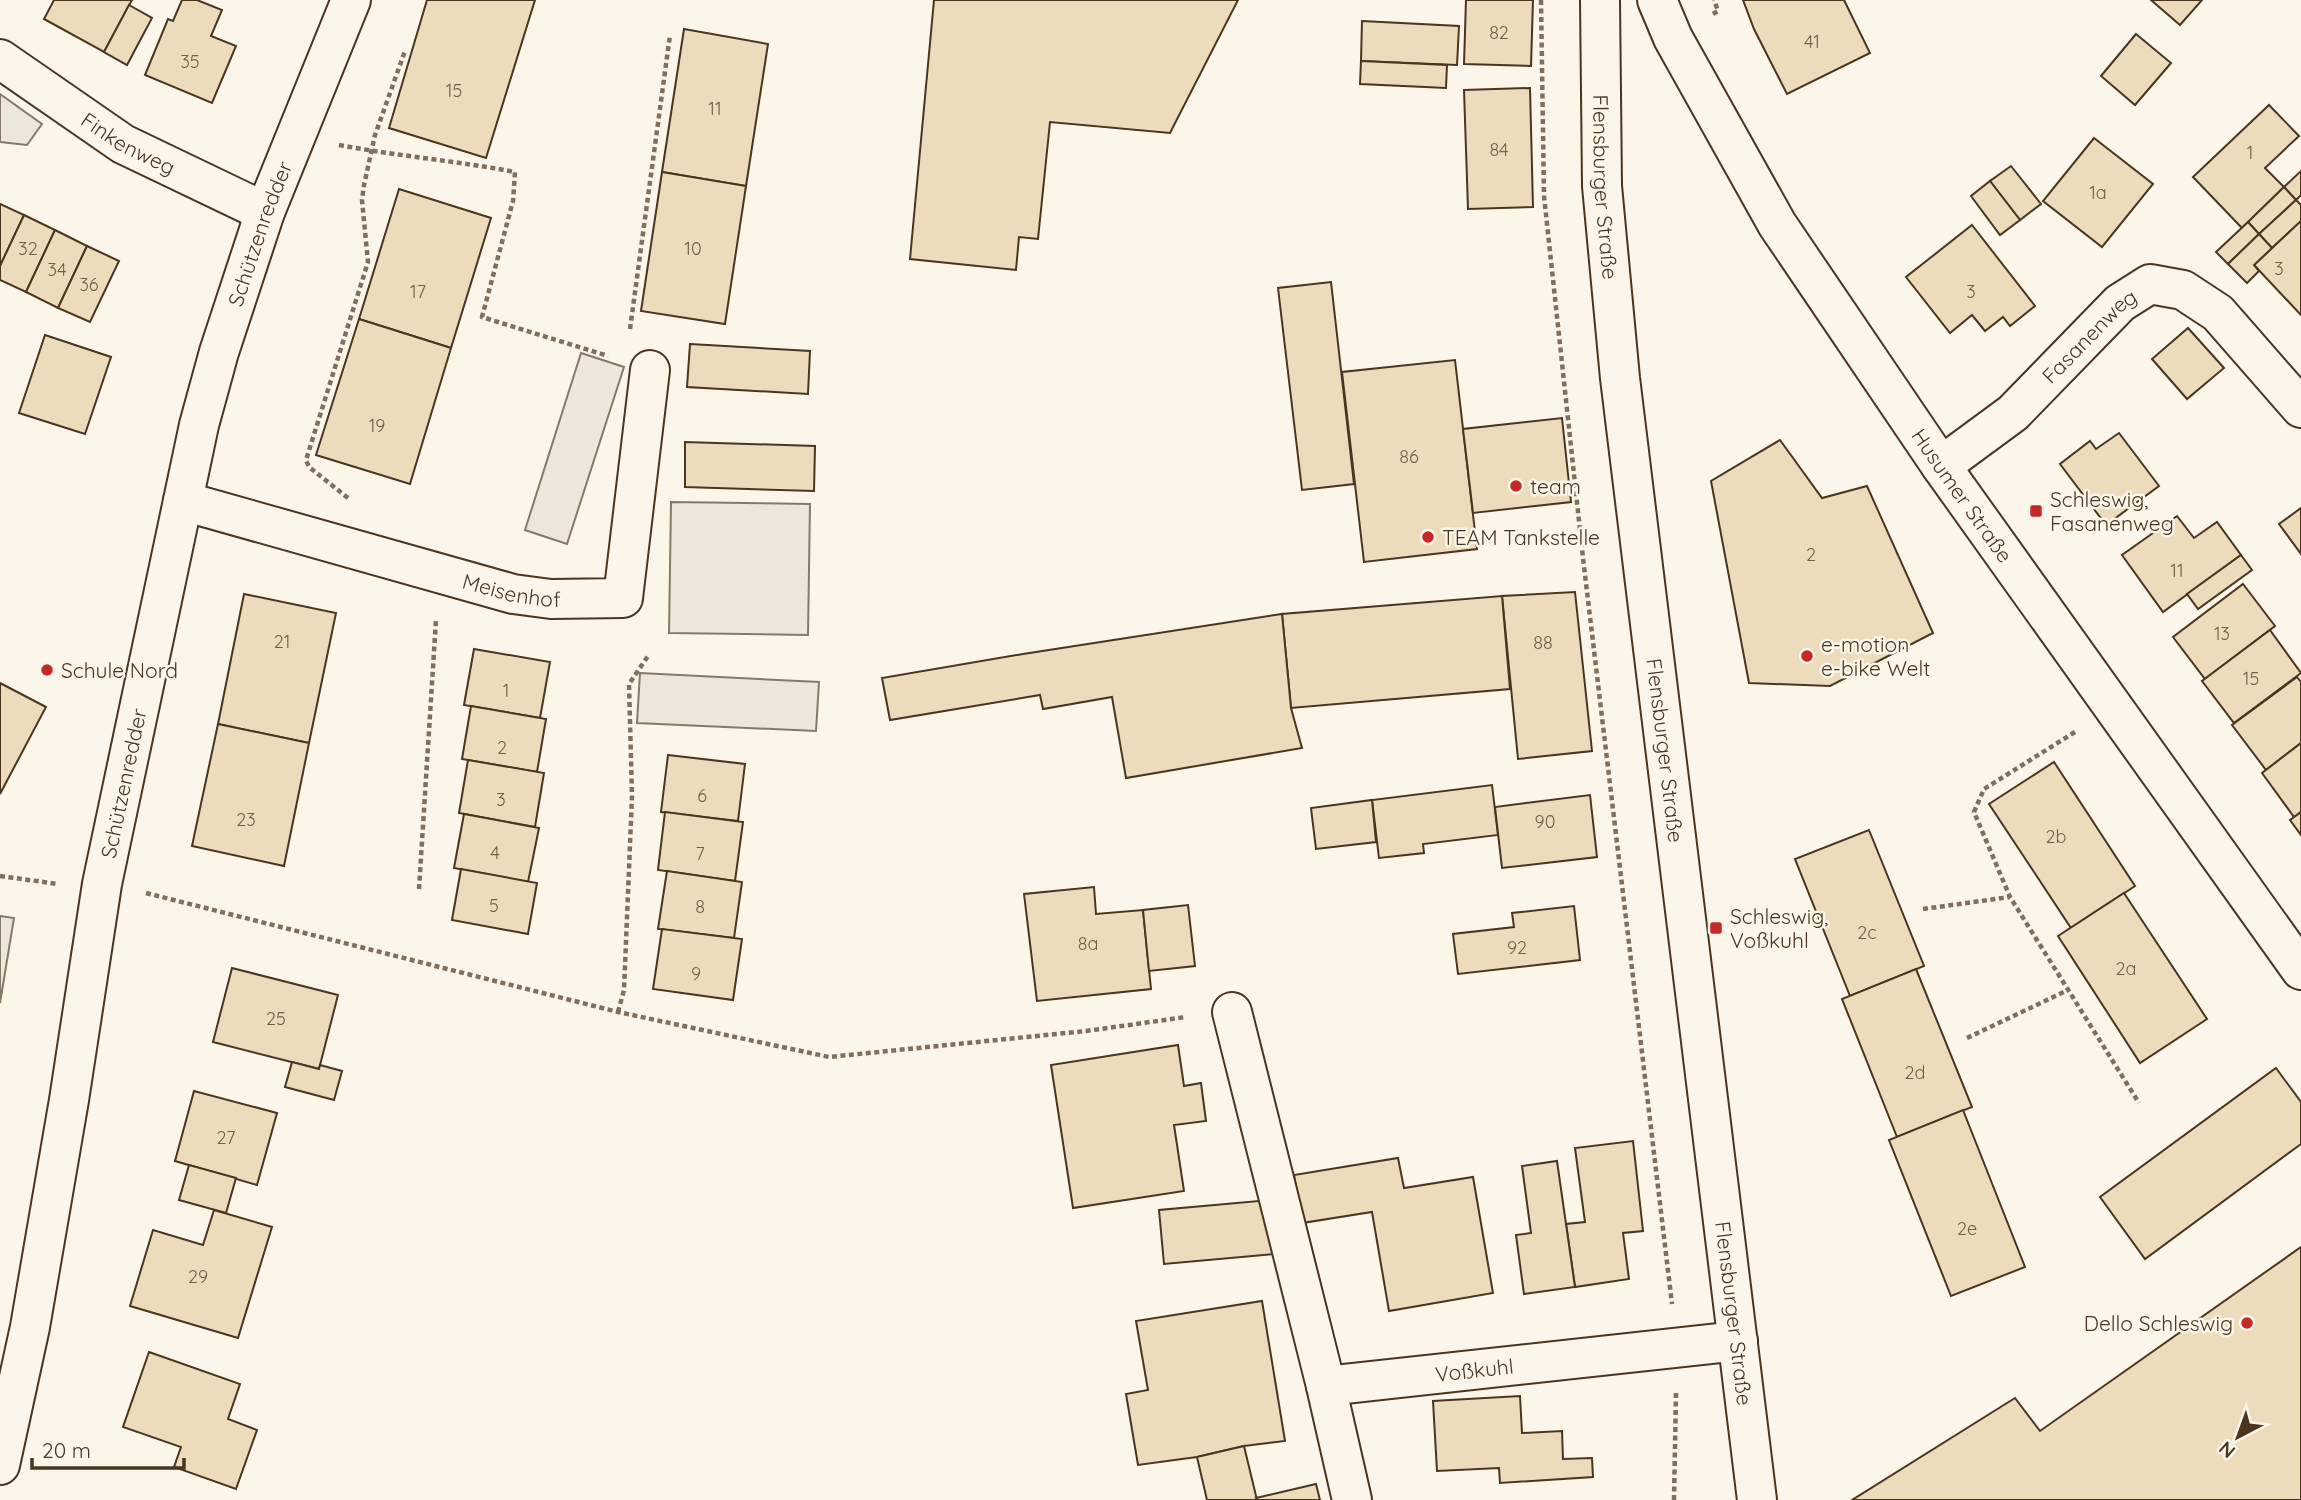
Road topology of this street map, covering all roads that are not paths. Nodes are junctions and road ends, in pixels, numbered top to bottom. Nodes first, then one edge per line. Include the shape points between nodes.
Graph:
1 (351, 0) edge
2 (1600, 0) edge
3 (1657, 0) edge
4 (0, 59) edge
5 (265, 212) junction
6 (638, 366) road end
7 (2301, 408) edge
8 (1941, 466) junction
9 (183, 501) junction
10 (2301, 970) edge
11 (1232, 1012) road end
12 (1738, 1341) junction
13 (1326, 1385) junction
14 (0, 1465) edge
15 (1352, 1500) edge
16 (1756, 1500) edge

1 - 5 street, Schützenredder
2 - 12 street, Flensburger Straße via 1602,186 1620,378
3 - 8 street, Husumer Straße via 1673,38 1777,224
4 - 5 street, Finkenweg via 123,144
5 - 9 street, Schützenredder via 219,352
6 - 9 street, Meisenhof via 623,598 551,599 513,594
7 - 8 street, Fasanenweg via 2218,313 2183,290 2150,284 2120,303 2013,413
8 - 10 street, Husumer Straße
9 - 14 street, Schützenredder via 102,884 30,1327
11 - 13 street
12 - 13 street, Voßkuhl
12 - 16 street, Flensburger Straße
13 - 15 street

